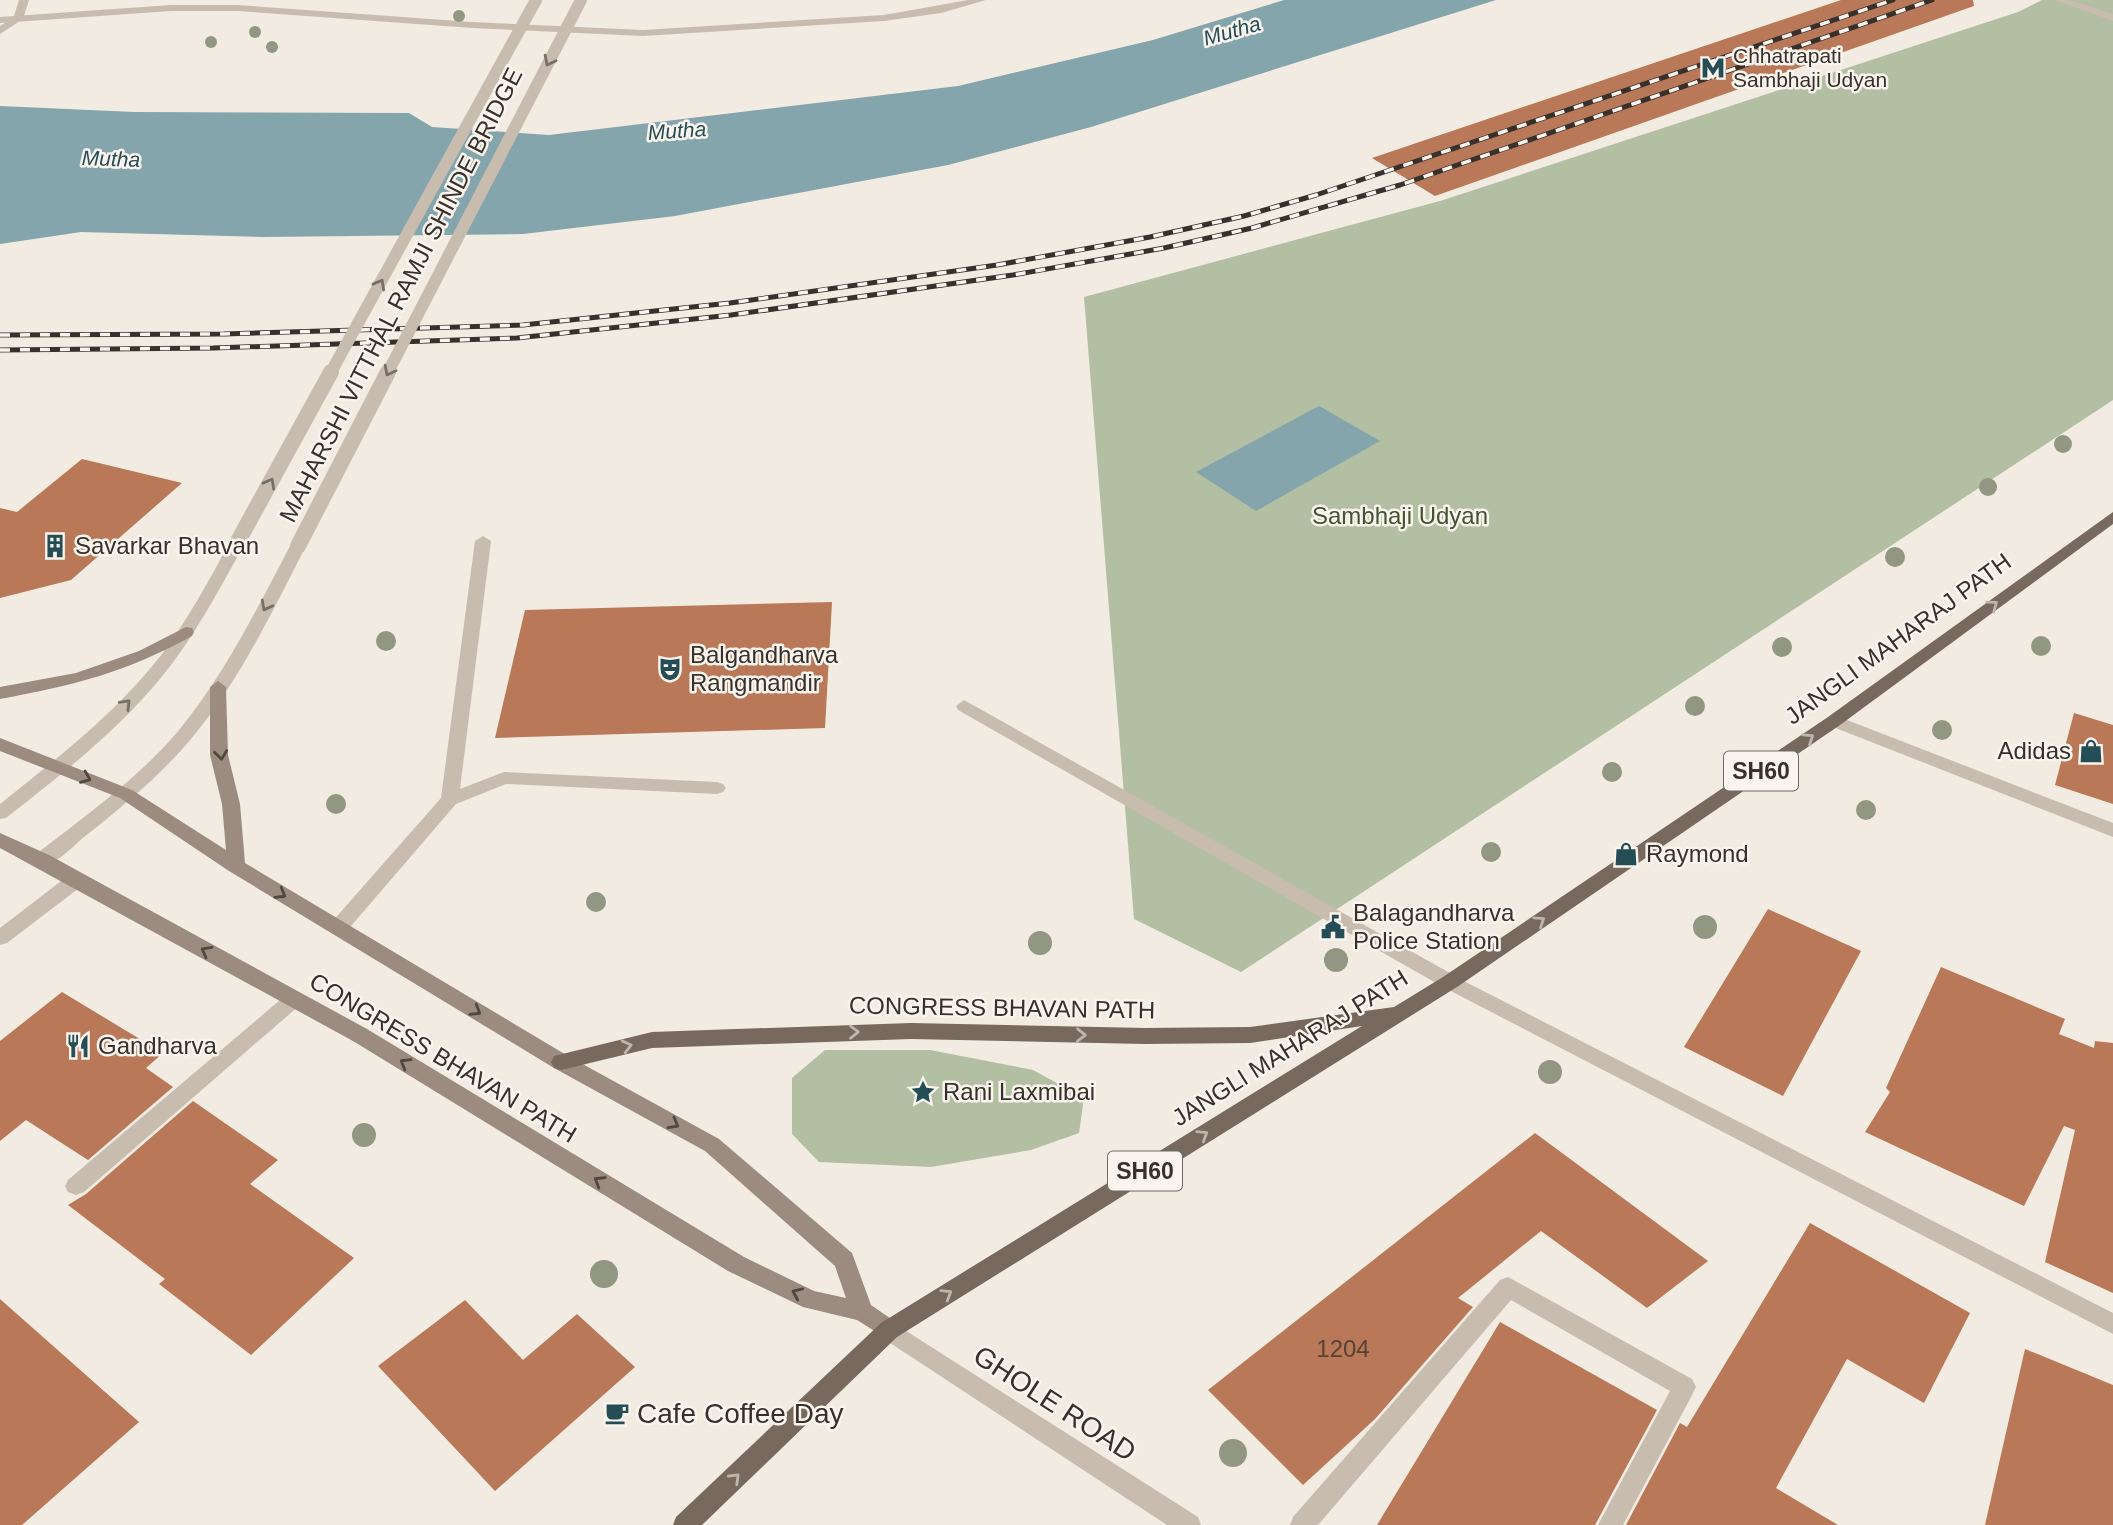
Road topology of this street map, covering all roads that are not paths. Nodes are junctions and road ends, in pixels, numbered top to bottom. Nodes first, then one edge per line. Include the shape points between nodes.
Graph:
1 (24, 0) edge
2 (536, 0) edge
3 (581, 0) edge
4 (981, 0) edge
5 (2060, 0) edge
6 (2113, 18) edge
7 (18, 19) junction
8 (0, 20) edge
9 (0, 31) edge
10 (2113, 517) edge
11 (484, 541) dead end
12 (186, 632) junction
13 (218, 687) junction
14 (0, 693) edge
15 (964, 706) dead end
16 (1834, 721) junction
17 (0, 744) edge
18 (59, 767) junction
19 (717, 788) dead end
20 (125, 794) junction
21 (450, 800) junction
22 (0, 813) edge
23 (2113, 830) edge
24 (0, 840) edge
25 (42, 860) junction
26 (236, 866) junction
27 (76, 880) junction
28 (338, 928) junction
29 (0, 938) edge
30 (1450, 982) junction
31 (293, 1000) junction
32 (1401, 1012) junction
33 (561, 1062) junction
34 (76, 1186) dead end
35 (862, 1311) junction
36 (2113, 1324) edge
37 (889, 1330) junction
38 (685, 1525) edge
39 (1189, 1525) edge
40 (1303, 1525) edge
41 (1610, 1525) edge

1 - 7 street
12 -> 2 street, MAHARSHI VITTHAL RAMJI SHINDE BRIDGE, bridge
3 -> 13 street, MAHARSHI VITTHAL RAMJI SHINDE BRIDGE, bridge via 263,614
4 - 7 street via 884,18 643,33 472,26 238,8
5 - 6 street
7 - 8 street
7 - 9 street
16 -> 10 main road, JANGLI MAHARAJ PATH / SH60
11 - 21 street
12 - 14 main road via 145,655 79,678
18 -> 12 street, MAHARSHI VITTHAL RAMJI SHINDE BRIDGE via 149,680
13 - 20 street, MAHARSHI VITTHAL RAMJI SHINDE BRIDGE via 165,757
13 -> 26 main road via 219,755 231,804
15 - 30 street
16 - 23 street
30 -> 16 main road, JANGLI MAHARAJ PATH / SH60
17 - 18 main road
18 -> 20 main road
18 - 22 street, MAHARSHI VITTHAL RAMJI SHINDE BRIDGE
19 - 21 street via 504,778
20 - 25 street, MAHARSHI VITTHAL RAMJI SHINDE BRIDGE
20 - 26 main road
21 - 28 street
24 - 25 main road, CONGRESS BHAVAN PATH
25 - 27 main road, CONGRESS BHAVAN PATH
26 -> 28 main road
27 - 29 street
31 -> 27 main road, CONGRESS BHAVAN PATH
28 -> 33 main road
30 - 32 main road, JANGLI MAHARAJ PATH / SH60
30 - 36 street
31 - 34 street
35 -> 31 main road, CONGRESS BHAVAN PATH via 811,1300 736,1264 360,1035
33 -> 32 main road, CONGRESS BHAVAN PATH via 652,1040 911,1031 1250,1035
37 -> 32 main road, JANGLI MAHARAJ PATH / SH60
33 -> 35 main road via 712,1145 844,1260
35 - 37 main road, CONGRESS BHAVAN PATH
38 -> 37 main road, JANGLI MAHARAJ PATH / SH60
37 - 39 street, GHOLE ROAD
40 - 41 street via 1508,1287 1684,1387

